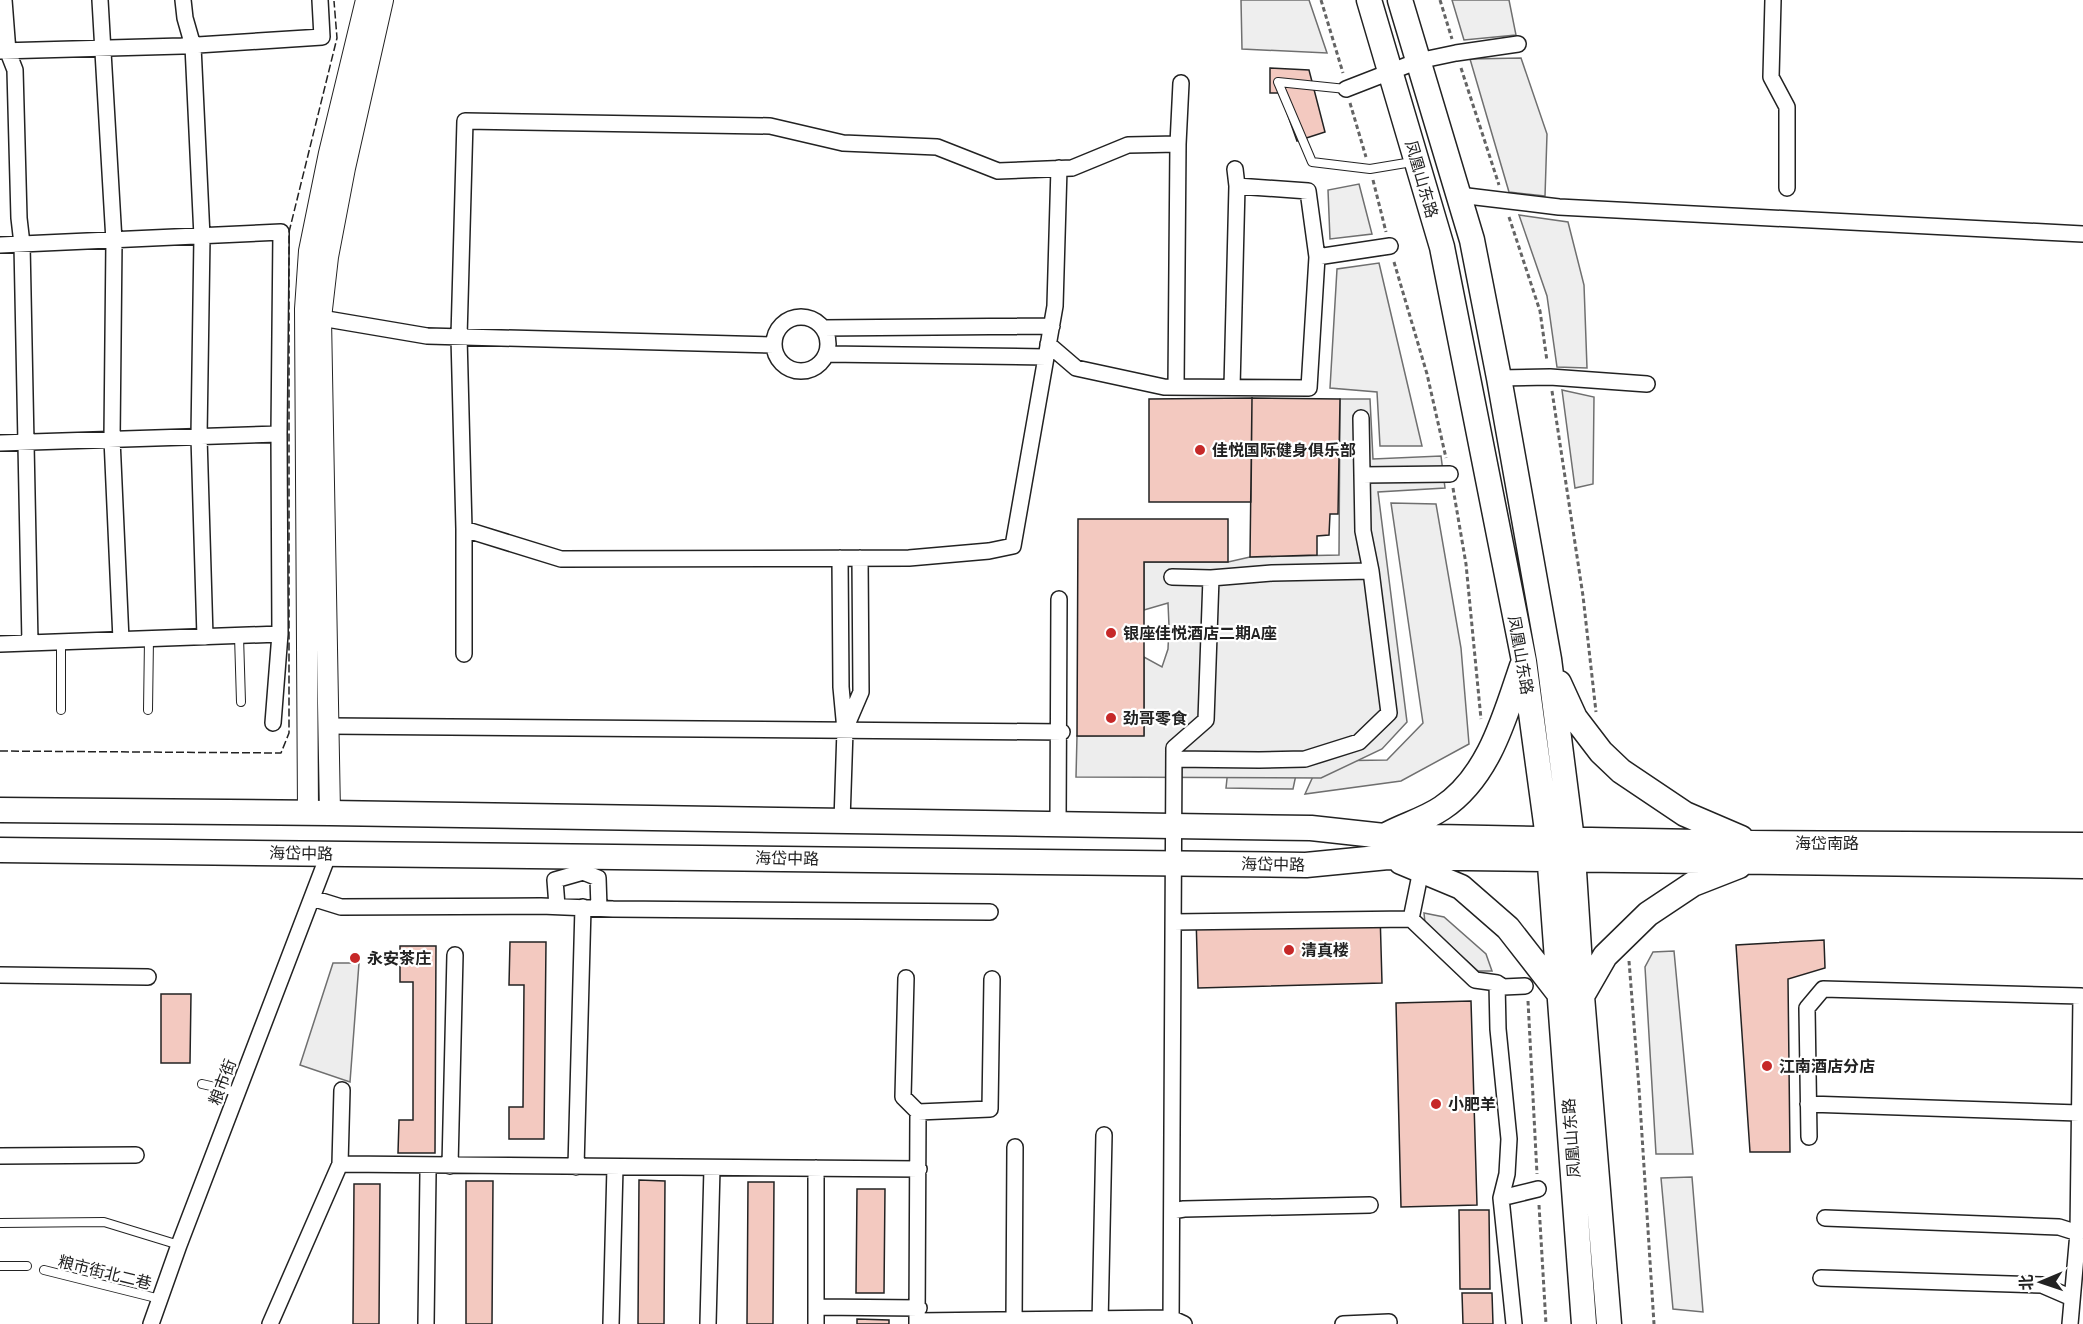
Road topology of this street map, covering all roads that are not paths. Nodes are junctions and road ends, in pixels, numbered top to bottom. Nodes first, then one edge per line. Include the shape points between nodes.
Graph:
1 (4, 0) edge
2 (100, 0) edge
3 (183, 0) edge
4 (320, 0) edge
5 (366, 0) edge
6 (383, 0) edge
7 (1369, 0) edge
8 (1400, 0) edge
9 (1773, 0) edge
10 (1518, 44) dead end
11 (193, 46) junction
12 (103, 48) junction
13 (4, 51) edge
14 (1418, 61) junction
15 (1391, 73) junction
16 (1181, 83) dead end
17 (1346, 89) joint
18 (1178, 144) junction
19 (1417, 162) junction
20 (1059, 168) junction
21 (1235, 170) dead end
22 (1237, 186) junction
23 (1787, 188) dead end
24 (1459, 195) junction
25 (2083, 234) edge
26 (202, 237) junction
27 (114, 241) junction
28 (22, 244) junction
29 (0, 245) edge
30 (1390, 246) road end
31 (1317, 257) junction
32 (321, 318) junction
33 (1052, 326) junction
34 (823, 328) junction
35 (459, 337) junction
36 (774, 345) junction
37 (1047, 351) junction
38 (826, 354) junction
39 (1500, 378) junction
40 (1647, 384) dead end
41 (1176, 387) junction
42 (1232, 387) junction
43 (1361, 418) dead end
44 (279, 434) junction
45 (199, 437) junction
46 (112, 439) junction
47 (25, 441) junction
48 (0, 442) edge
49 (1450, 474) road end
50 (1362, 475) junction
51 (464, 529) junction
52 (840, 558) junction
53 (860, 558) junction
54 (1371, 571) junction
55 (1172, 577) dead end
56 (1211, 578) junction
57 (1059, 599) dead end
58 (280, 634) junction
59 (239, 636) junction
60 (205, 637) junction
61 (149, 639) junction
62 (121, 640) junction
63 (61, 642) junction
64 (30, 643) junction
65 (0, 644) edge
66 (464, 654) dead end
67 (1549, 659) junction
68 (1524, 661) junction
69 (242, 702) dead end
70 (61, 710) dead end
71 (148, 710) dead end
72 (273, 723) dead end
73 (329, 726) junction
74 (845, 730) junction
75 (1062, 732) dead end
76 (1174, 759) junction
77 (0, 810) edge
78 (319, 813) junction
79 (842, 822) junction
80 (1058, 824) junction
81 (1173, 826) junction
82 (2083, 845) edge
83 (1386, 846) junction
84 (1561, 849) junction
85 (0, 850) edge
86 (1750, 852) junction
87 (329, 853) junction
88 (1173, 862) junction
89 (584, 864) junction
90 (2083, 866) edge
91 (1421, 870) junction
92 (312, 898) junction
93 (557, 906) junction
94 (583, 907) junction
95 (599, 908) junction
96 (990, 912) dead end
97 (1411, 919) junction
98 (1173, 922) junction
99 (455, 955) dead end
100 (0, 975) edge
101 (148, 977) dead end
102 (906, 978) dead end
103 (992, 979) dead end
104 (1497, 983) junction
105 (1525, 986) road end
106 (1571, 996) junction
107 (202, 1084) dead end
108 (342, 1090) dead end
109 (237, 1092) junction
110 (1808, 1104) junction
111 (918, 1112) junction
112 (2079, 1113) junction
113 (1104, 1135) dead end
114 (1809, 1137) dead end
115 (1015, 1147) dead end
116 (136, 1155) dead end
117 (0, 1156) edge
118 (340, 1164) junction
119 (450, 1166) junction
120 (576, 1167) junction
121 (615, 1167) junction
122 (712, 1168) junction
123 (816, 1168) junction
124 (919, 1168) junction
125 (428, 1173) dead end
126 (1538, 1189) road end
127 (1501, 1198) junction
128 (1370, 1205) dead end
129 (1172, 1210) junction
130 (1825, 1218) dead end
131 (0, 1223) edge
132 (2078, 1233) junction
133 (179, 1245) junction
134 (0, 1266) edge
135 (27, 1266) dead end
136 (44, 1270) dead end
137 (1821, 1278) dead end
138 (2072, 1298) junction
139 (160, 1299) junction
140 (816, 1307) junction
141 (918, 1318) edge
142 (1100, 1321) edge
143 (1014, 1322) edge
144 (1175, 1322) edge
145 (1389, 1322) dead end
146 (151, 1324) edge
147 (270, 1324) edge
148 (426, 1324) edge
149 (611, 1324) edge
150 (708, 1324) edge
151 (816, 1324) edge
152 (1343, 1324) edge
153 (1514, 1324) edge
154 (1584, 1324) edge
155 (1609, 1324) edge
156 (2070, 1324) edge

1 - 13 street
2 - 12 street
3 - 11 street
4 - 11 street via 322,37
5 - 78 street via 309,250 305,309
6 - 32 street via 334,223
7 - 15 main road, 凤凰山东路
8 - 14 main road, 凤凰山东路
9 - 23 street via 1771,77 1787,107
10 - 14 street
11 - 12 street
11 - 26 street
12 - 13 street
12 - 27 street
13 - 28 street via 15,70
14 - 15 street
14 - 24 main road, 凤凰山东路
15 - 17 street
15 - 19 main road, 凤凰山东路
16 - 18 street
17 - 19 lane via 1278,82 1312,162 1370,169
18 - 20 street via 1128,145 1072,168
18 - 41 street
19 - 68 main road, 凤凰山东路 via 1442,247
20 - 33 street
20 - 35 street via 998,171 937,147 843,143 770,126 465,121
21 - 22 street
22 - 31 street via 1308,191
22 - 42 street
24 - 25 street via 1559,207
24 - 39 main road, 凤凰山东路
26 - 27 street
26 - 44 street via 281,232
26 - 45 street
27 - 28 street
27 - 46 street
28 - 29 street
28 - 47 street
30 - 31 street
31 - 42 street via 1309,388
32 - 35 street via 426,336
32 - 73 street
33 - 34 street
33 - 37 street
34 - 36 street via 809,318 792,318 779,328
34 - 38 street via 828,345
35 - 36 street
35 - 51 street
36 - 38 street via 781,362 796,370 814,368
37 - 38 street
37 - 41 street via 1076,368
37 - 53 street via 1013,546 921,557
39 - 40 street via 1550,377
39 - 67 main road, 凤凰山东路
41 - 42 street
43 - 50 street
44 - 45 street
44 - 58 street
45 - 46 street
45 - 60 street
46 - 47 street
46 - 62 street
47 - 48 street
47 - 64 street
49 - 50 street
50 - 54 street via 1363,531
51 - 52 street via 561,559
51 - 66 street
52 - 53 street
52 - 74 street
53 - 74 street via 861,692
54 - 56 street
54 - 76 street via 1389,712 1359,742 1305,759
55 - 56 street
56 - 76 street via 1206,720 1174,748
57 - 80 street
58 - 59 street
58 - 72 street
59 - 60 street
59 - 69 lane
60 - 61 street
61 - 62 street
61 - 71 lane
62 - 63 street
63 - 64 street
63 - 70 lane
64 - 65 street
67 - 84 main road, 凤凰山东路
67 - 86 main road via 1575,718 1600,752 1685,814
68 - 83 main road via 1498,735 1470,784
68 - 84 main road, 凤凰山东路
73 - 74 street
73 - 78 street
74 - 75 street
74 - 79 street
76 - 81 street
77 - 78 main road, 海岱中路
78 - 79 main road, 海岱中路
79 - 80 main road, 海岱中路
80 - 81 main road, 海岱中路
81 - 83 main road, 海岱中路 via 1311,828
81 - 88 street
82 - 86 main road, 海岱南路
83 - 84 main road, 海岱中路
83 - 88 main road, 海岱中路 via 1306,865
83 - 91 main road
84 - 86 main road, 海岱南路
84 - 106 main road, 凤凰山东路
85 - 87 main road, 海岱中路
86 - 90 main road, 海岱南路
86 - 106 main road via 1648,914 1626,933
87 - 89 main road, 海岱中路
87 - 92 street, 粮市街
88 - 89 main road, 海岱中路
88 - 98 street
89 - 93 street via 555,880
89 - 95 street via 598,878
91 - 97 street
91 - 106 main road via 1461,887 1484,906
92 - 93 street via 341,907
92 - 109 street, 粮市街
93 - 94 street
94 - 95 street
94 - 120 street
95 - 96 street
97 - 98 street
97 - 104 street via 1475,980
98 - 129 street
99 - 119 street
100 - 101 street
102 - 111 street via 903,1097
103 - 111 street via 990,1109
104 - 105 street via 1503,987
104 - 127 street via 1509,1139
106 - 154 main road, 凤凰山东路
106 - 155 main road, 凤凰山东路
107 - 109 lane
108 - 118 street
109 - 133 street, 粮市街
110 - 112 street
110 - 112 street via 1807,1008 1823,988 2081,996
110 - 114 street
111 - 124 street
112 - 132 street
113 - 142 street
115 - 143 street
116 - 117 street
118 - 119 street
118 - 147 street
119 - 120 street
120 - 121 street
121 - 122 street
121 - 149 street
122 - 123 street
122 - 150 street
123 - 124 street
123 - 140 street
124 - 141 street
125 - 148 street
126 - 127 street
127 - 153 street
128 - 129 street
129 - 144 street
130 - 132 street via 2059,1227
131 - 133 lane via 104,1222
132 - 138 street
133 - 139 street, 粮市街
134 - 135 lane
136 - 139 lane, 粮市街北二巷
137 - 138 street via 2042,1285
138 - 156 street
139 - 146 street, 粮市街
140 - 141 street
140 - 151 street
141 - 143 street
142 - 143 street
142 - 144 street
145 - 152 street

